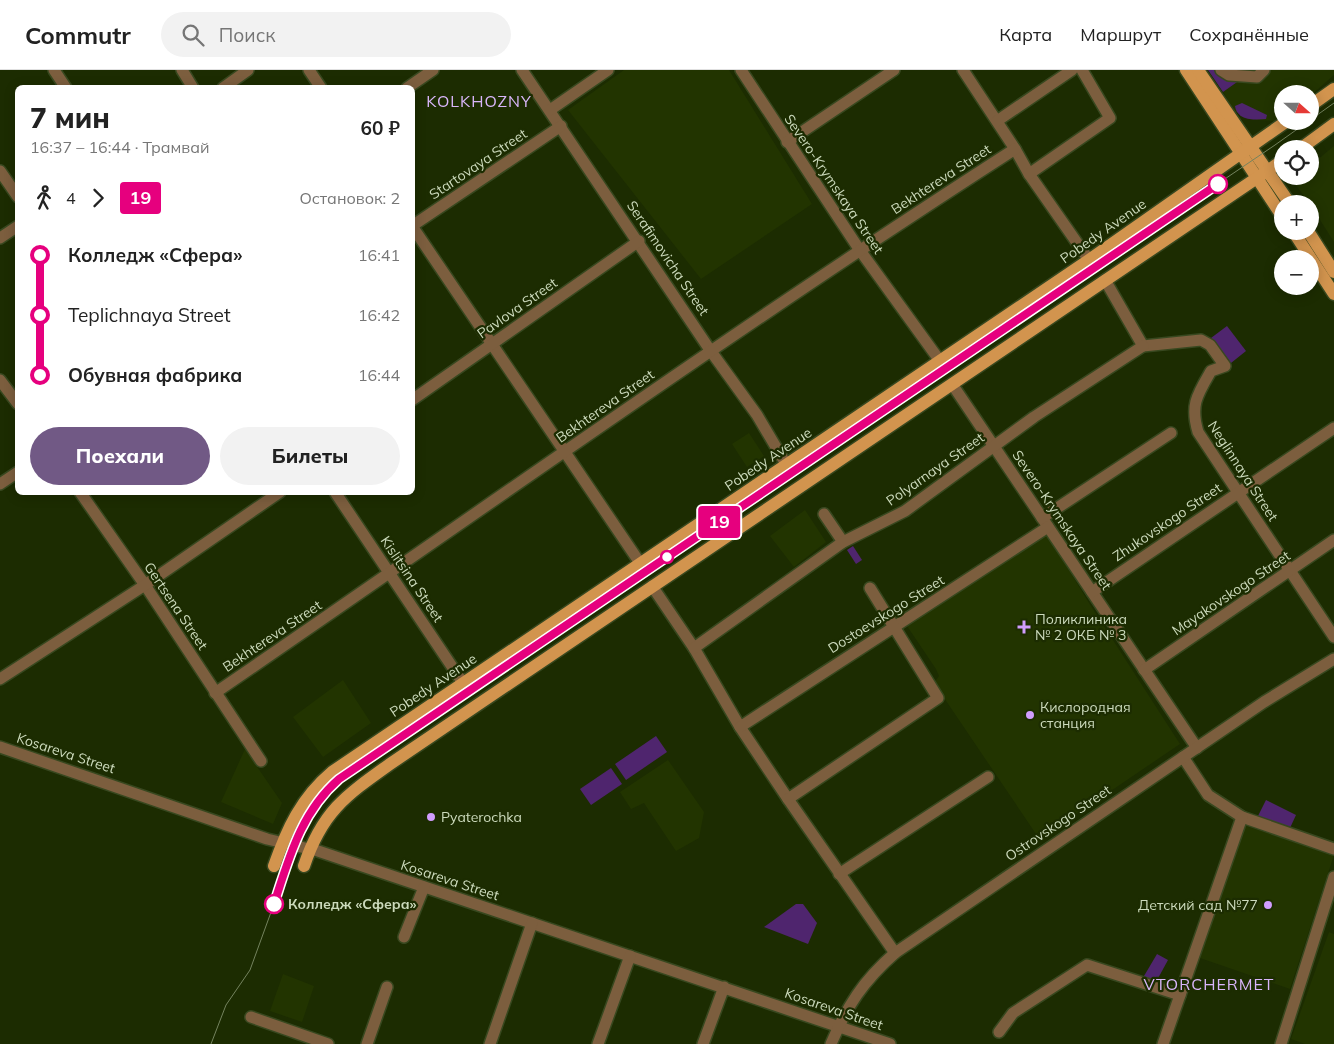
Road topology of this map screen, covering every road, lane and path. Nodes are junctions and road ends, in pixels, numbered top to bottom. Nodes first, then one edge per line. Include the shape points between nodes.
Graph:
1 (54, 70) edge
2 (182, 70) edge
3 (248, 70) edge
4 (309, 70) edge
5 (433, 70) edge
6 (522, 70) edge
7 (608, 70) edge
8 (894, 70) edge
9 (963, 70) edge
10 (1072, 70) edge
11 (1082, 70) edge
12 (1186, 70) edge
13 (1198, 70) edge
14 (1221, 70) edge
15 (1264, 70) edge
16 (744, 71) edge
17 (64, 85) edge
18 (191, 85) edge
19 (227, 85) edge
20 (319, 85) edge
21 (411, 85) edge
22 (1334, 89) edge
23 (1319, 100) edge
24 (550, 110) junction
25 (997, 121) junction
26 (1334, 124) edge
27 (561, 126) junction
28 (1274, 130) edge
29 (1312, 140) edge
30 (787, 142) junction
31 (1015, 149) junction
32 (1246, 150) junction
33 (1274, 167) edge
34 (0, 171) edge
35 (1029, 174) junction
36 (1264, 175) junction
37 (15, 193) edge
38 (1282, 195) edge
39 (1274, 198) edge
40 (415, 224) edge
41 (15, 228) edge
42 (415, 231) edge
43 (0, 238) edge
44 (1299, 240) edge
45 (1314, 240) edge
46 (639, 241) junction
47 (859, 249) junction
48 (1089, 260) junction
49 (1334, 272) edge
50 (1105, 280) junction
51 (1334, 294) edge
52 (490, 345) junction
53 (1143, 346) junction
54 (710, 350) junction
55 (940, 360) junction
56 (0, 380) edge
57 (952, 384) junction
58 (415, 398) edge
59 (15, 400) edge
60 (1334, 428) edge
61 (1171, 433) dead end
62 (994, 446) junction
63 (565, 453) junction
64 (786, 464) junction
65 (15, 474) edge
66 (0, 484) edge
67 (1239, 491) junction
68 (82, 495) edge
69 (276, 495) edge
70 (337, 495) edge
71 (824, 514) dead end
72 (1045, 523) junction
73 (1334, 540) edge
74 (843, 542) junction
75 (640, 563) junction
76 (1290, 571) junction
77 (391, 573) junction
78 (145, 585) junction
79 (652, 586) junction
80 (870, 588) dead end
81 (1092, 592) junction
82 (893, 626) junction
83 (1334, 637) edge
84 (694, 648) junction
85 (1334, 659) edge
86 (1144, 670) junction
87 (0, 679) edge
88 (463, 683) junction
89 (215, 693) junction
90 (740, 727) junction
91 (0, 747) edge
92 (1197, 748) junction
93 (1183, 757) junction
94 (261, 761) dead end
95 (988, 777) dead end
96 (788, 799) junction
97 (1242, 818) junction
98 (283, 843) junction
99 (310, 849) junction
100 (1334, 849) edge
101 (274, 866) dead end
102 (304, 866) dead end
103 (839, 874) junction
104 (1334, 877) edge
105 (424, 887) junction
106 (532, 923) junction
107 (404, 937) dead end
108 (895, 954) junction
109 (630, 956) junction
110 (724, 986) junction
111 (387, 987) dead end
112 (1180, 996) junction
113 (252, 1017) dead end
114 (838, 1026) junction
115 (999, 1032) dead end
116 (328, 1044) edge
117 (367, 1044) edge
118 (490, 1044) edge
119 (598, 1044) edge
120 (703, 1044) edge
121 (831, 1044) edge
122 (890, 1044) edge
123 (1163, 1044) edge
124 (1281, 1044) edge

1 - 17 street
2 - 18 street
3 - 19 street
4 - 20 street
5 - 21 street
6 - 24 street, Serafimovicha Street
7 - 24 street
8 - 30 street
9 - 25 street
10 - 25 street
11 - 35 street via 1110,118 1108,122
12 - 32 main road
13 - 32 main road
14 - 15 street via 1230,75 1257,77
16 - 30 street, Severo-Krymskaya Street
22 - 23 main road
24 - 27 street, Serafimovicha Street
25 - 31 street
26 - 29 main road
27 - 40 street, Startovaya Street
27 - 46 street, Serafimovicha Street
28 - 32 main road, Pobedy Avenue
30 - 47 street, Severo-Krymskaya Street
31 - 35 street
31 - 47 street, Bekhtereva Street
32 - 36 main road
32 - 48 main road, Pobedy Avenue
33 - 36 main road
34 - 37 street
35 - 48 street
36 - 38 main road
36 - 39 main road
36 - 50 main road
41 - 43 street
42 - 52 street
44 - 51 main road
45 - 49 main road
46 - 52 street, Pavlova Street
46 - 54 street, Serafimovicha Street
47 - 54 street, Bekhtereva Street
47 - 55 street, Severo-Krymskaya Street
48 - 55 main road, Pobedy Avenue
50 - 53 street
50 - 57 main road
52 - 58 street, Pavlova Street
52 - 63 street
53 - 62 street, Polyarnaya Street
53 - 67 street, Neglinnaya Street via 1201,340 1210,346 1225,366 1211,371 1192,414 1198,432
54 - 63 street, Bekhtereva Street
54 - 64 street, Serafimovicha Street via 757,414
55 - 64 main road, Pobedy Avenue
56 - 59 street
57 - 62 street, Severo-Krymskaya Street
57 - 79 main road
60 - 67 street, Zhukovskogo Street
61 - 72 street, Dostoevskogo Street
62 - 72 street, Severo-Krymskaya Street
62 - 74 street, Polyarnaya Street via 905,511
63 - 75 street
63 - 77 street, Bekhtereva Street
64 - 75 main road, Pobedy Avenue
65 - 66 street
67 - 76 street, Neglinnaya Street
67 - 81 street, Zhukovskogo Street
68 - 78 street, Gertsena Street
69 - 78 street
70 - 77 street, Kislitsina Street
71 - 74 street
72 - 81 street, Severo-Krymskaya Street
72 - 82 street, Dostoevskogo Street via 975,576
73 - 76 street, Mayakovskogo Street
74 - 84 street, Polyarnaya Street
75 - 88 main road, Pobedy Avenue
76 - 83 street, Neglinnaya Street
76 - 86 street, Mayakovskogo Street
77 - 88 street, Kislitsina Street
77 - 89 street, Bekhtereva Street
78 - 87 street
78 - 89 street, Gertsena Street
79 - 84 street
79 - 99 main road via 345,797 329,814
80 - 82 street
81 - 86 street, Severo-Krymskaya Street
82 - 90 street, Dostoevskogo Street
82 - 96 street via 938,698
84 - 90 street
85 - 92 street, Ostrovskogo Street
86 - 92 street, Severo-Krymskaya Street
88 - 98 main road, Pobedy Avenue via 318,784 295,814
89 - 94 street, Gertsena Street
90 - 96 street
91 - 98 street, Kosareva Street
92 - 93 street, Ostrovskogo Street
93 - 97 street via 1208,796
93 - 108 street, Ostrovskogo Street
95 - 103 street
96 - 103 street
97 - 100 street
97 - 112 street
98 - 99 street, Kosareva Street
98 - 101 main road, Pobedy Avenue
99 - 102 main road
99 - 105 street, Kosareva Street
103 - 108 street
104 - 124 street
105 - 106 street, Kosareva Street
105 - 107 street
106 - 109 street, Kosareva Street
106 - 118 street
108 - 114 street, Ostrovskogo Street via 876,970 853,998
109 - 110 street, Kosareva Street
109 - 119 street
110 - 114 street, Kosareva Street
110 - 120 street
111 - 117 street
112 - 115 street via 1087,965 1013,1012
112 - 123 street
113 - 116 street
114 - 121 street, Ostrovskogo Street
114 - 122 street, Kosareva Street

